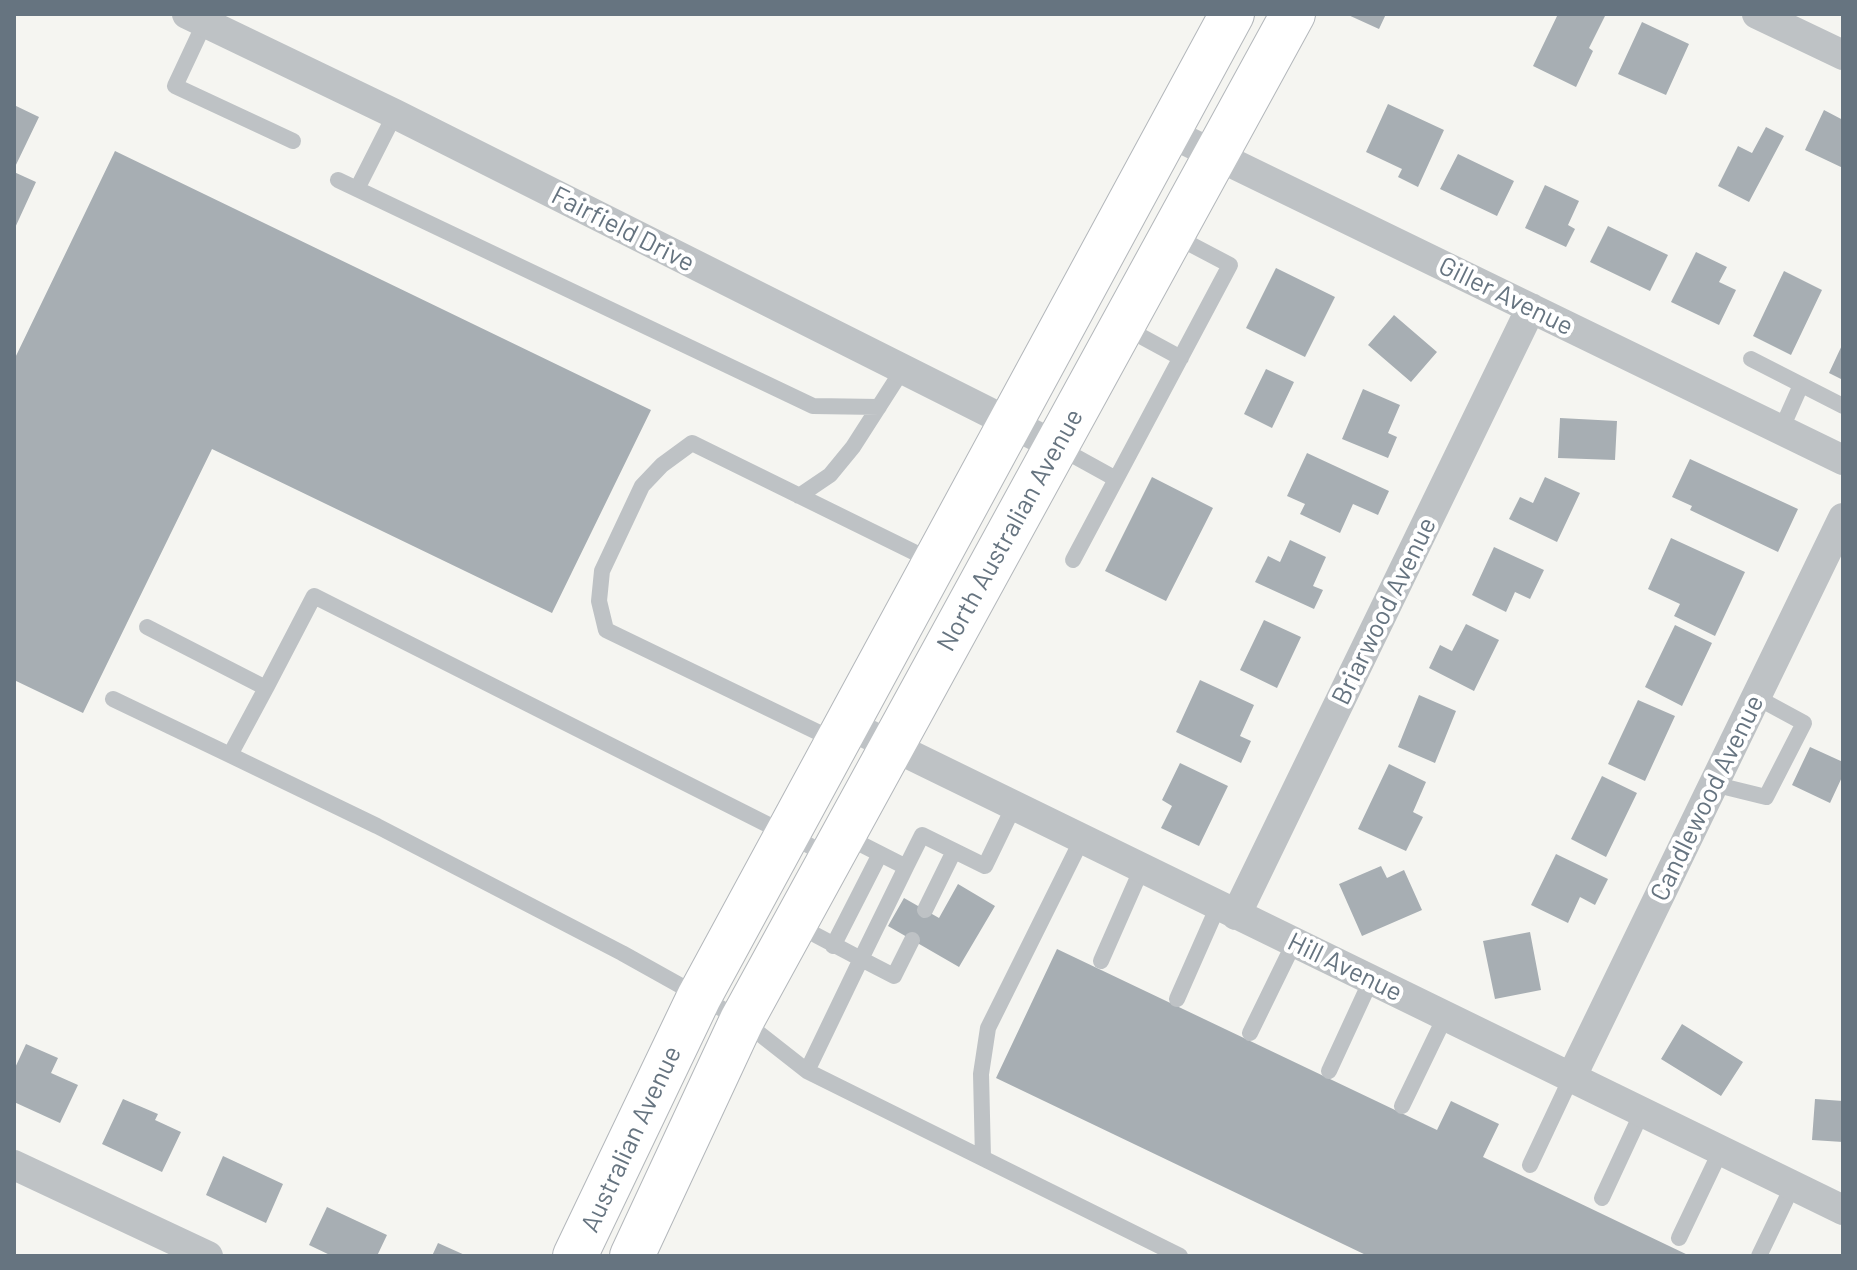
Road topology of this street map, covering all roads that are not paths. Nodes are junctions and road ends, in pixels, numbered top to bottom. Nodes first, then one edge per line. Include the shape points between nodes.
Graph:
1 (1232, 14) edge
2 (1293, 14) edge
3 (1757, 14) edge
4 (196, 18) edge
5 (1843, 55) edge
6 (395, 114) junction
7 (1168, 132) junction
8 (293, 141) dead end
9 (1216, 154) junction
10 (338, 180) dead end
11 (357, 189) junction
12 (1173, 235) junction
13 (1531, 308) junction
14 (1122, 326) junction
15 (1181, 358) junction
16 (1751, 359) dead end
17 (903, 369) junction
18 (1801, 385) junction
19 (1843, 406) edge
20 (879, 407) junction
21 (1011, 422) junction
22 (1781, 430) junction
23 (1056, 446) junction
24 (1843, 460) edge
25 (1116, 479) junction
26 (799, 496) junction
27 (1843, 518) edge
28 (1073, 560) dead end
29 (934, 562) junction
30 (147, 627) dead end
31 (266, 688) junction
32 (1756, 697) junction
33 (113, 699) dead end
34 (842, 733) junction
35 (892, 746) junction
36 (230, 755) junction
37 (1713, 784) junction
38 (1014, 806) junction
39 (788, 834) junction
40 (1082, 839) junction
41 (852, 849) junction
42 (954, 851) junction
43 (906, 867) junction
44 (1142, 868) junction
45 (925, 910) dead end
46 (1227, 910) junction
47 (795, 924) junction
48 (912, 940) dead end
49 (1294, 943) junction
50 (833, 946) junction
51 (861, 959) junction
52 (1101, 961) dead end
53 (1371, 980) junction
54 (1177, 999) dead end
55 (693, 1010) junction
56 (1445, 1017) junction
57 (1250, 1033) dead end
58 (735, 1034) junction
59 (807, 1071) junction
60 (1329, 1071) dead end
61 (1571, 1078) junction
62 (1402, 1106) dead end
63 (1642, 1112) junction
64 (1721, 1150) junction
65 (983, 1158) junction
66 (14, 1165) edge
67 (1530, 1165) dead end
68 (1793, 1185) junction
69 (1602, 1198) dead end
70 (1843, 1210) edge
71 (1679, 1238) dead end
72 (208, 1256) edge
73 (575, 1256) edge
74 (632, 1256) edge
75 (1180, 1256) edge
76 (1759, 1256) edge

1 - 7 main road, North Australian Avenue
2 - 9 main road, North Australian Avenue
3 - 5 street
4 - 6 street, Fairfield Drive
4 - 8 lane via 175,86
6 - 11 lane
6 - 17 street, Fairfield Drive
7 - 9 street, Giller Avenue
7 - 21 main road, North Australian Avenue
9 - 12 main road, North Australian Avenue
9 - 13 street, Giller Avenue
10 - 11 lane
11 - 20 lane via 813,406
12 - 14 main road, North Australian Avenue
12 - 15 lane via 1230,265
13 - 22 street, Giller Avenue
13 - 46 street, Briarwood Avenue
14 - 15 lane
14 - 23 main road, North Australian Avenue
15 - 25 lane
16 - 18 lane
17 - 20 lane
17 - 21 street, Fairfield Drive
18 - 19 lane
18 - 22 lane
20 - 26 lane via 830,475
21 - 23 street, Fairfield Drive
21 - 29 main road, North Australian Avenue
22 - 24 street, Giller Avenue
23 - 25 lane
23 - 35 main road, North Australian Avenue
25 - 28 lane
26 - 29 lane
26 - 34 lane via 692,443 642,486 602,571 599,601 606,630
27 - 32 street, Candlewood Avenue
29 - 34 main road, North Australian Avenue
30 - 31 lane
31 - 36 lane
31 - 39 lane via 314,596
32 - 37 street, Candlewood Avenue
32 - 37 lane via 1804,723 1766,797
33 - 36 lane
34 - 35 street, Hill Avenue
34 - 39 main road, North Australian Avenue
35 - 38 street, Hill Avenue
35 - 41 main road, North Australian Avenue
36 - 55 lane via 622,953
37 - 61 street, Candlewood Avenue
38 - 40 street, Hill Avenue
38 - 42 lane via 985,866
39 - 41 lane
39 - 55 main road, North Australian Avenue
40 - 44 street, Hill Avenue
40 - 65 lane via 988,1028 981,1074
41 - 43 lane
41 - 47 main road, North Australian Avenue
41 - 50 lane
42 - 43 lane via 922,835
42 - 45 lane
43 - 51 lane
44 - 46 street, Hill Avenue
44 - 52 lane
46 - 49 street, Hill Avenue
46 - 54 lane
47 - 50 lane
47 - 58 main road, North Australian Avenue
48 - 51 lane via 894,976
49 - 53 street, Hill Avenue
49 - 57 lane
50 - 51 lane
51 - 59 lane
53 - 56 street, Hill Avenue
53 - 60 lane
55 - 58 lane
55 - 73 main road, Australian Avenue
56 - 61 street, Hill Avenue
56 - 62 lane
58 - 59 lane
58 - 74 main road, Australian Avenue
59 - 65 lane
61 - 63 street, Hill Avenue
61 - 67 lane
63 - 64 street, Hill Avenue
63 - 69 lane
64 - 68 street, Hill Avenue
64 - 71 lane
65 - 75 lane
66 - 72 street
68 - 70 street, Hill Avenue
68 - 76 lane

